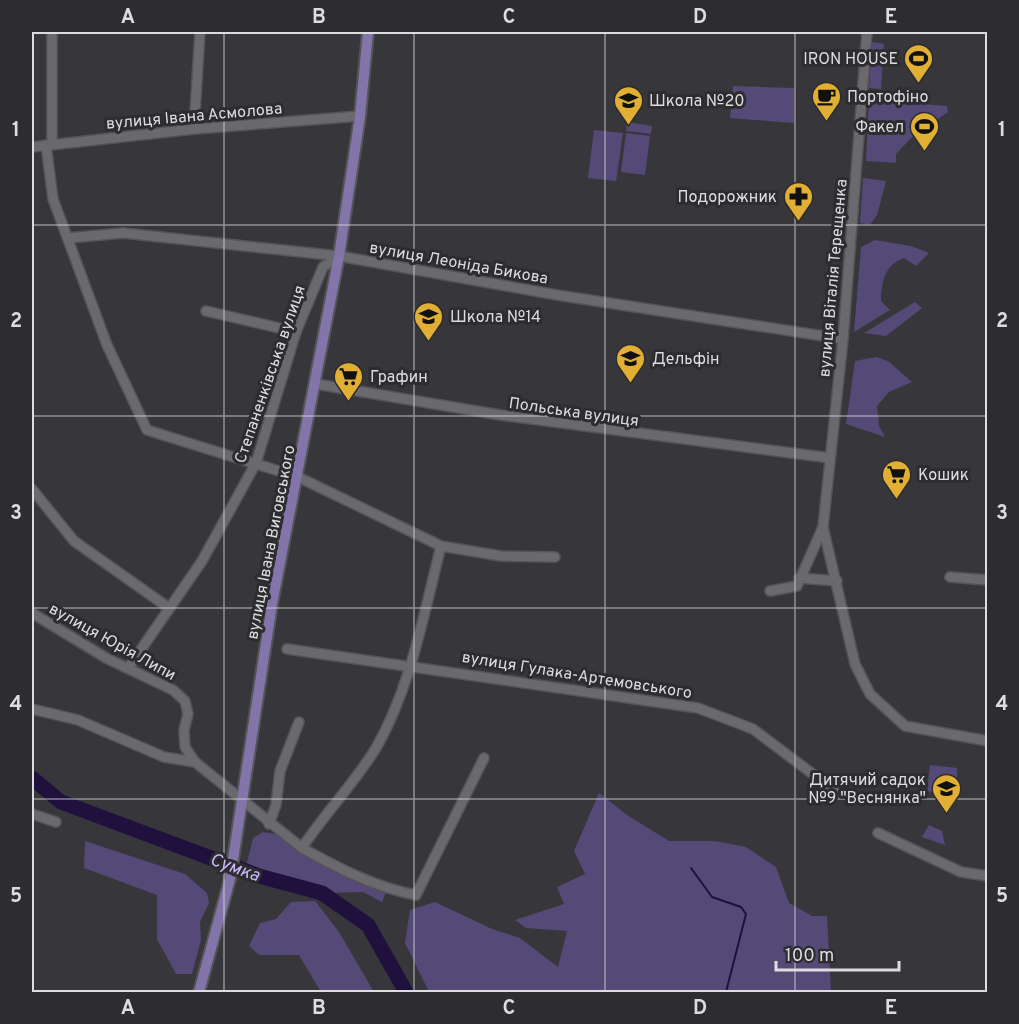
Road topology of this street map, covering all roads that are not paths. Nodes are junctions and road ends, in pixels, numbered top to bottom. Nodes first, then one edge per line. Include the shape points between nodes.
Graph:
1 (52, 32) edge
2 (200, 32) edge
3 (368, 32) edge
4 (867, 32) edge
5 (360, 116) junction
6 (194, 129) junction
7 (49, 145) junction
8 (32, 147) edge
9 (68, 238) junction
10 (339, 256) junction
11 (206, 311) dead end
12 (296, 332) junction
13 (843, 339) junction
14 (316, 384) junction
15 (830, 458) junction
16 (256, 463) junction
17 (298, 477) junction
18 (32, 489) edge
19 (823, 526) junction
20 (441, 546) junction
21 (555, 557) dead end
22 (950, 577) dead end
23 (799, 579) junction
24 (987, 580) edge
25 (837, 581) junction
26 (770, 591) dead end
27 (169, 608) junction
28 (32, 613) edge
29 (287, 649) dead end
30 (410, 665) junction
31 (129, 667) junction
32 (32, 709) edge
33 (299, 722) dead end
34 (987, 741) edge
35 (484, 758) dead end
36 (195, 762) junction
37 (838, 793) dead end
38 (243, 802) junction
39 (32, 814) edge
40 (56, 822) dead end
41 (269, 824) junction
42 (878, 833) dead end
43 (302, 848) junction
44 (987, 876) edge
45 (199, 993) edge

1 - 7 street
2 - 6 street
3 - 5 main road
4 - 13 street, вулиця Віталія Терещенка
5 - 6 street, вулиця Івана Асмолова
5 - 10 main road
6 - 7 street, вулиця Івана Асмолова
7 - 8 street, вулиця Івана Асмолова
7 - 9 street via 52,199
9 - 10 street, вулиця Леоніда Бикова via 123,233
9 - 16 street via 107,345 147,430
10 - 12 street, Степаненківська вулиця via 323,267
10 - 13 street, вулиця Леоніда Бикова via 557,295
10 - 14 main road, вулиця Івана Виговського
11 - 12 street
12 - 16 street, Степаненківська вулиця
13 - 15 street, вулиця Віталія Терещенка
14 - 15 street, Польська вулиця via 521,418
14 - 17 main road, вулиця Івана Виговського
15 - 19 street, вулиця Віталія Терещенка
16 - 17 street
16 - 27 street, Степаненківська вулиця via 201,561
17 - 20 street
17 - 38 main road, вулиця Івана Виговського via 272,604
18 - 27 street via 74,541
19 - 23 street, вулиця Віталія Терещенка
19 - 25 street, вулиця Віталія Терещенка
20 - 21 street via 501,556
20 - 30 street
22 - 24 street
23 - 25 street
23 - 26 street via 797,586
25 - 34 street, вулиця Віталія Терещенка via 855,664 870,694 905,726
27 - 31 street, Степаненківська вулиця
28 - 31 street, вулиця Юрія Липи via 106,658
29 - 30 street, вулиця Гулака-Артемовського
30 - 37 street, вулиця Гулака-Артемовського via 698,708 753,729
30 - 43 street via 377,745
31 - 36 street, вулиця Юрія Липи via 185,700 185,747
32 - 36 street via 78,720 164,757
33 - 41 street via 280,771
35 - 43 street via 416,895 342,870
36 - 38 street
38 - 41 street
38 - 45 main road, вулиця Івана Виговського via 230,879
39 - 40 street
41 - 43 street
42 - 44 street via 961,873

